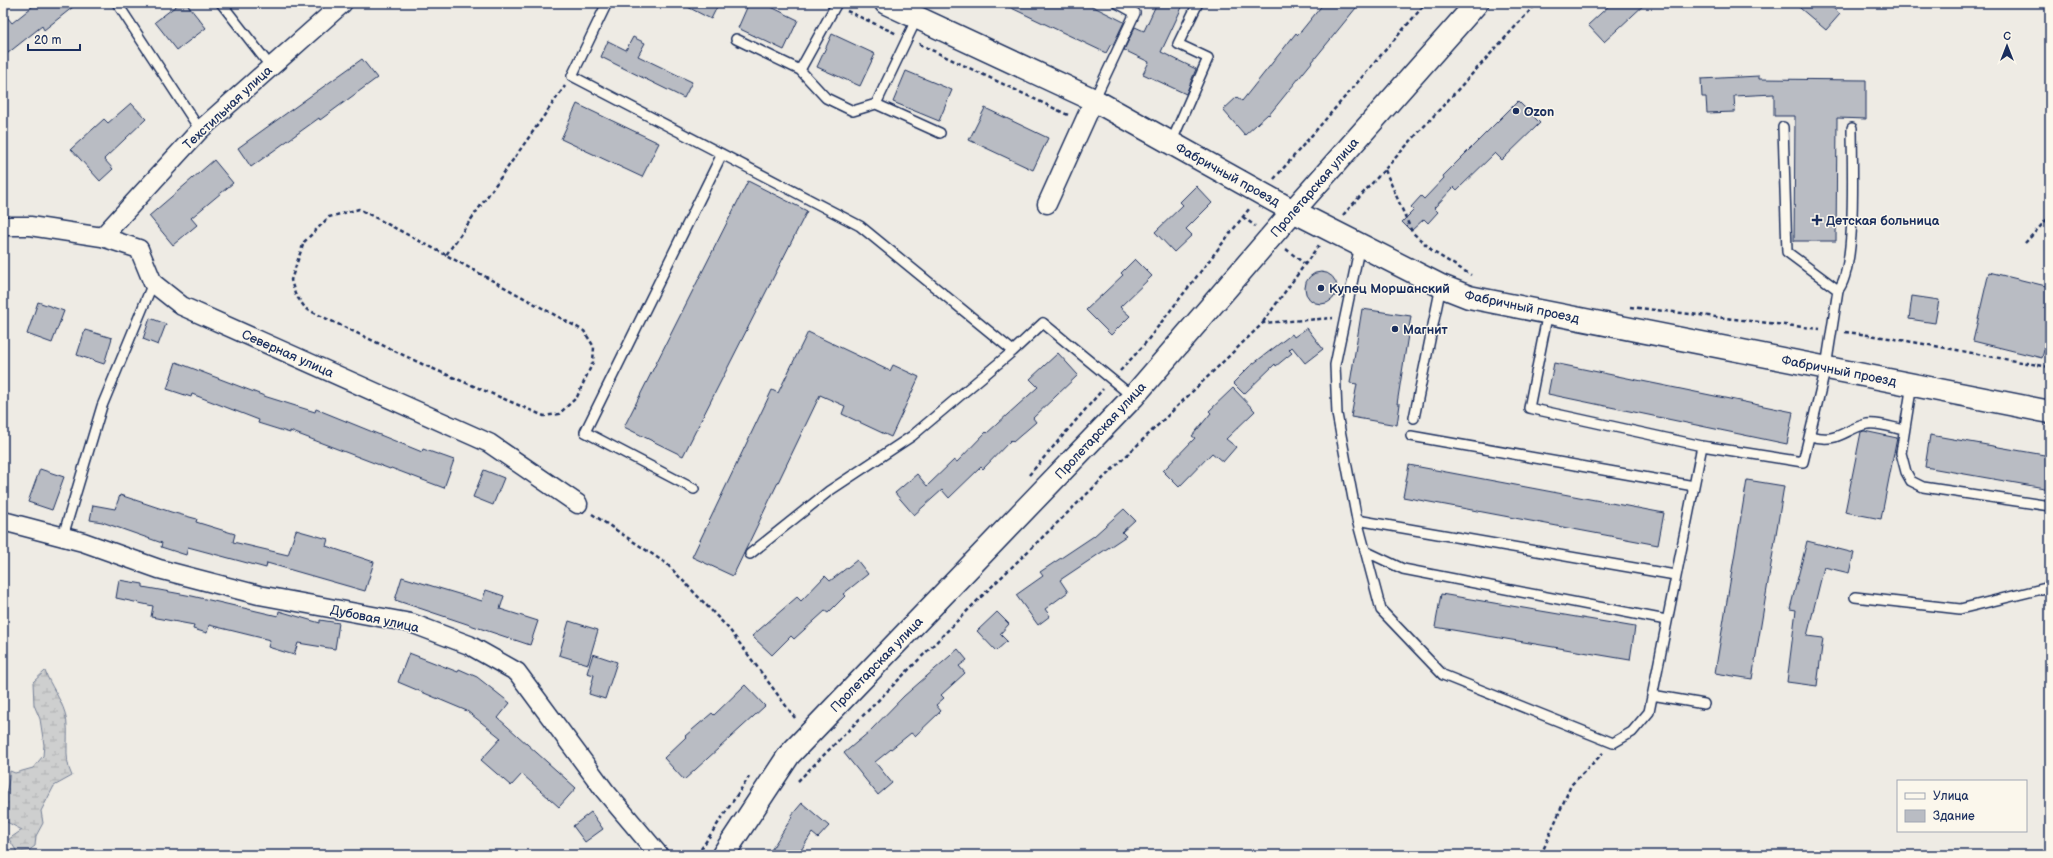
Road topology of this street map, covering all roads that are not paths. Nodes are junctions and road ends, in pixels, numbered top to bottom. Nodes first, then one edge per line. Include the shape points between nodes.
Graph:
1 (117, 3) edge
2 (221, 3) edge
3 (343, 3) edge
4 (607, 3) edge
5 (886, 3) edge
6 (1117, 3) edge
7 (1198, 3) edge
8 (1477, 3) edge
9 (836, 4) edge
10 (917, 18) junction
11 (736, 39) dead end
12 (271, 67) junction
13 (800, 70) junction
14 (1094, 100) junction
15 (876, 104) junction
16 (1782, 127) dead end
17 (1852, 128) dead end
18 (200, 130) junction
19 (940, 133) dead end
20 (1172, 143) junction
21 (722, 154) junction
22 (1047, 204) dead end
23 (1293, 211) junction
24 (3, 226) edge
25 (102, 237) junction
26 (1361, 244) junction
27 (153, 283) junction
28 (1441, 286) junction
29 (1838, 290) junction
30 (1548, 312) junction
31 (1013, 351) junction
32 (1826, 367) junction
33 (1912, 384) junction
34 (1133, 397) junction
35 (2050, 412) edge
36 (1414, 418) dead end
37 (1904, 430) junction
38 (1411, 436) dead end
39 (1810, 436) junction
40 (1702, 446) junction
41 (1694, 486) junction
42 (694, 489) dead end
43 (578, 504) road end
44 (2050, 506) edge
45 (1357, 520) junction
46 (3, 521) edge
47 (63, 536) junction
48 (1365, 550) junction
49 (750, 554) dead end
50 (1675, 575) junction
51 (2050, 587) edge
52 (1855, 597) dead end
53 (1666, 620) junction
54 (1652, 695) junction
55 (1704, 704) dead end
56 (659, 855) edge
57 (723, 855) edge

1 - 18 lane
2 - 12 lane
3 - 12 street, Техстильная улица
4 - 21 lane via 572,76
5 - 10 street, Фабричный проезд
6 - 14 lane via 1135,13
7 - 20 lane via 1178,44 1208,58
8 - 23 street, Пролетарская улица
9 - 13 lane
10 - 14 street, Фабричный проезд
10 - 15 lane
11 - 13 lane
12 - 18 street, Техстильная улица
13 - 15 lane via 826,98 853,111
14 - 20 street, Фабричный проезд
14 - 22 street
15 - 19 lane
16 - 29 lane via 1787,252
17 - 29 lane via 1850,250 1842,285
18 - 25 street, Техстильная улица
20 - 23 street, Фабричный проезд
21 - 31 lane via 860,226
21 - 42 lane via 585,432
23 - 26 street, Фабричный проезд
23 - 34 street, Пролетарская улица
24 - 25 street, Северная улица via 30,226
25 - 27 street, Северная улица via 138,249
26 - 28 street, Фабричный проезд
26 - 45 lane via 1335,365 1337,414
27 - 43 street, Северная улица via 182,306 489,443
27 - 47 lane via 102,406
28 - 30 street, Фабричный проезд via 1469,297
28 - 36 lane
29 - 32 lane
30 - 32 street, Фабричный проезд
30 - 40 lane via 1529,408
31 - 34 lane via 1043,323
31 - 49 lane via 912,436 829,491
32 - 33 street, Фабричный проезд
32 - 39 lane
33 - 35 street, Фабричный проезд
33 - 37 lane
34 - 57 street, Пролетарская улица via 789,755
37 - 39 lane via 1866,424 1838,436
37 - 44 lane via 1900,453 1911,481 1923,487
38 - 41 lane
39 - 40 lane via 1803,462
40 - 41 lane
41 - 50 lane
45 - 48 lane
45 - 50 lane
46 - 47 street, Дубовая улица
47 - 56 street, Дубовая улица via 159,569 259,594 411,623 469,645 516,672 605,791
48 - 53 lane via 1403,569
48 - 54 lane via 1381,610 1443,675 1614,743 1632,732 1649,712
50 - 53 lane
51 - 52 lane via 1960,608
53 - 54 lane
54 - 55 lane

